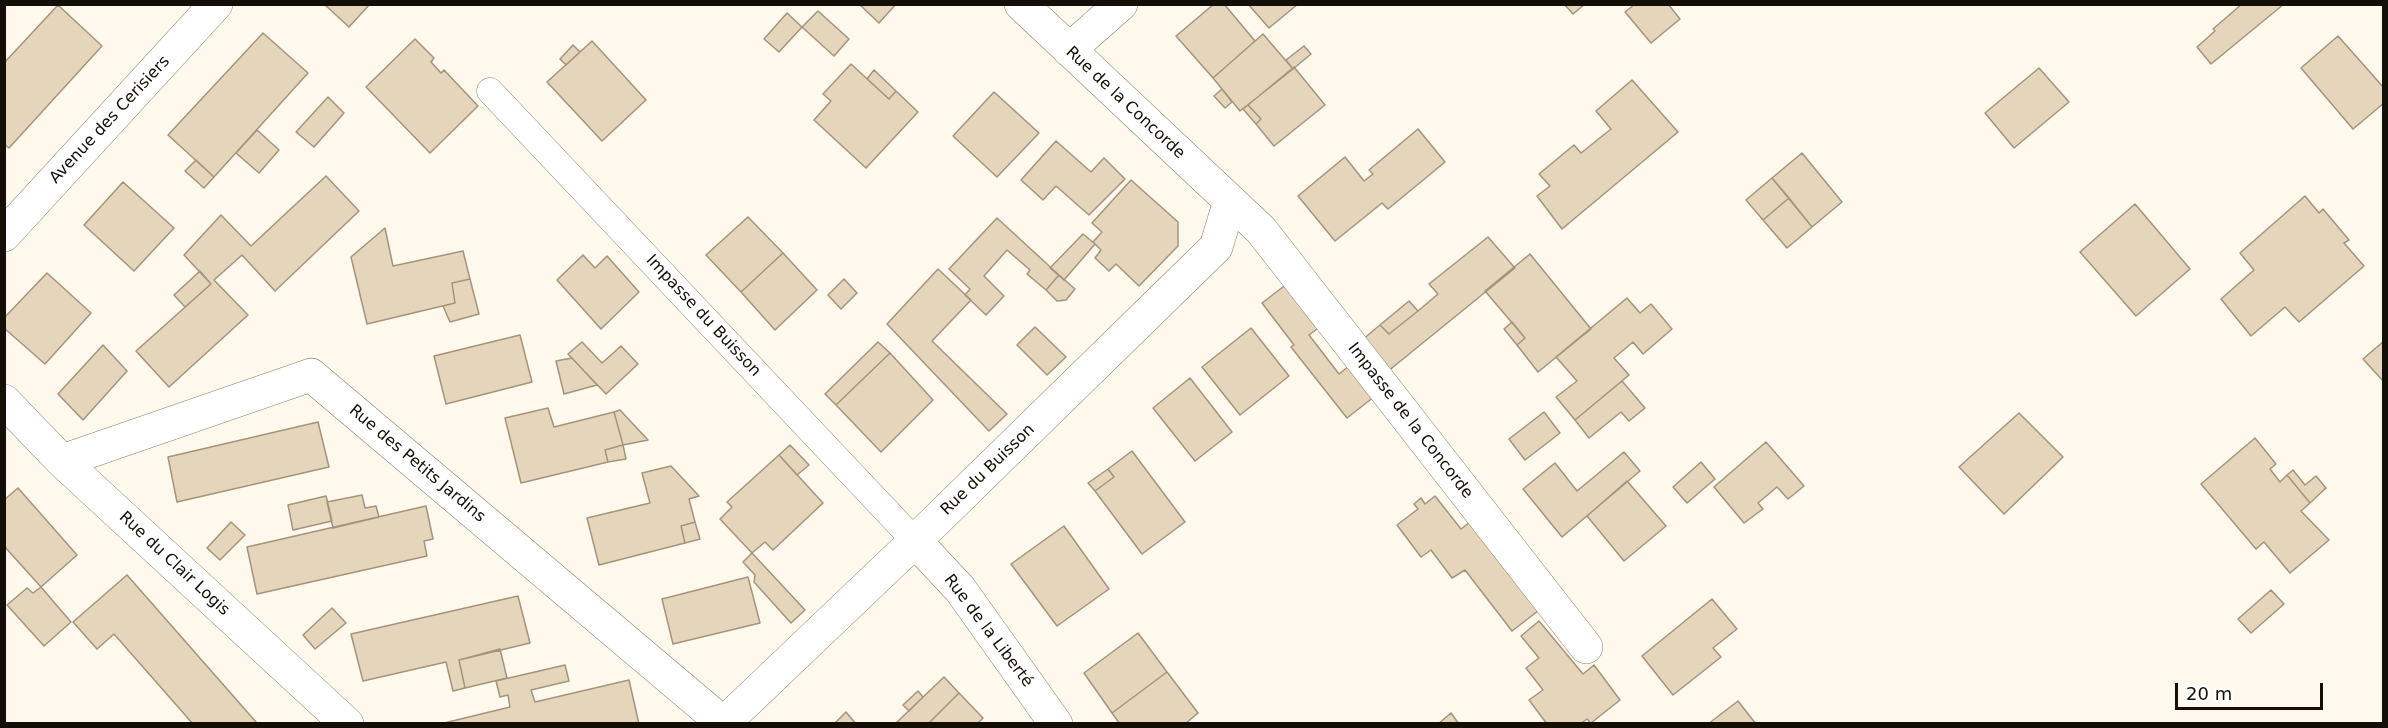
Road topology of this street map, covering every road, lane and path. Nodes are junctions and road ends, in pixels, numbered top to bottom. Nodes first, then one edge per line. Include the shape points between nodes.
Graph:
1 (216, 4) edge
2 (1020, 4) edge
3 (1121, 4) edge
4 (1069, 50) junction
5 (490, 91) dead end
6 (1230, 201) junction
7 (4, 235) edge
8 (4, 401) edge
9 (62, 461) junction
10 (915, 541) junction
11 (1586, 647) dead end
12 (347, 723) edge
13 (723, 723) edge
14 (1056, 723) edge

1 - 7 street, Avenue des Cerisiers
2 - 4 street, Rue de la Concorde
3 - 4 street
4 - 6 street, Rue de la Concorde
5 - 10 lane, Impasse du Buisson
6 - 10 street, Rue du Buisson via 1216,248
6 - 11 street, Impasse de la Concorde via 1261,230
8 - 9 street, Rue du Clair Logis
9 - 12 street, Rue du Clair Logis
9 - 13 street, Rue des Petits Jardins via 311,375
10 - 13 street, Rue du Buisson
10 - 14 street, Rue de la Liberté via 960,590

